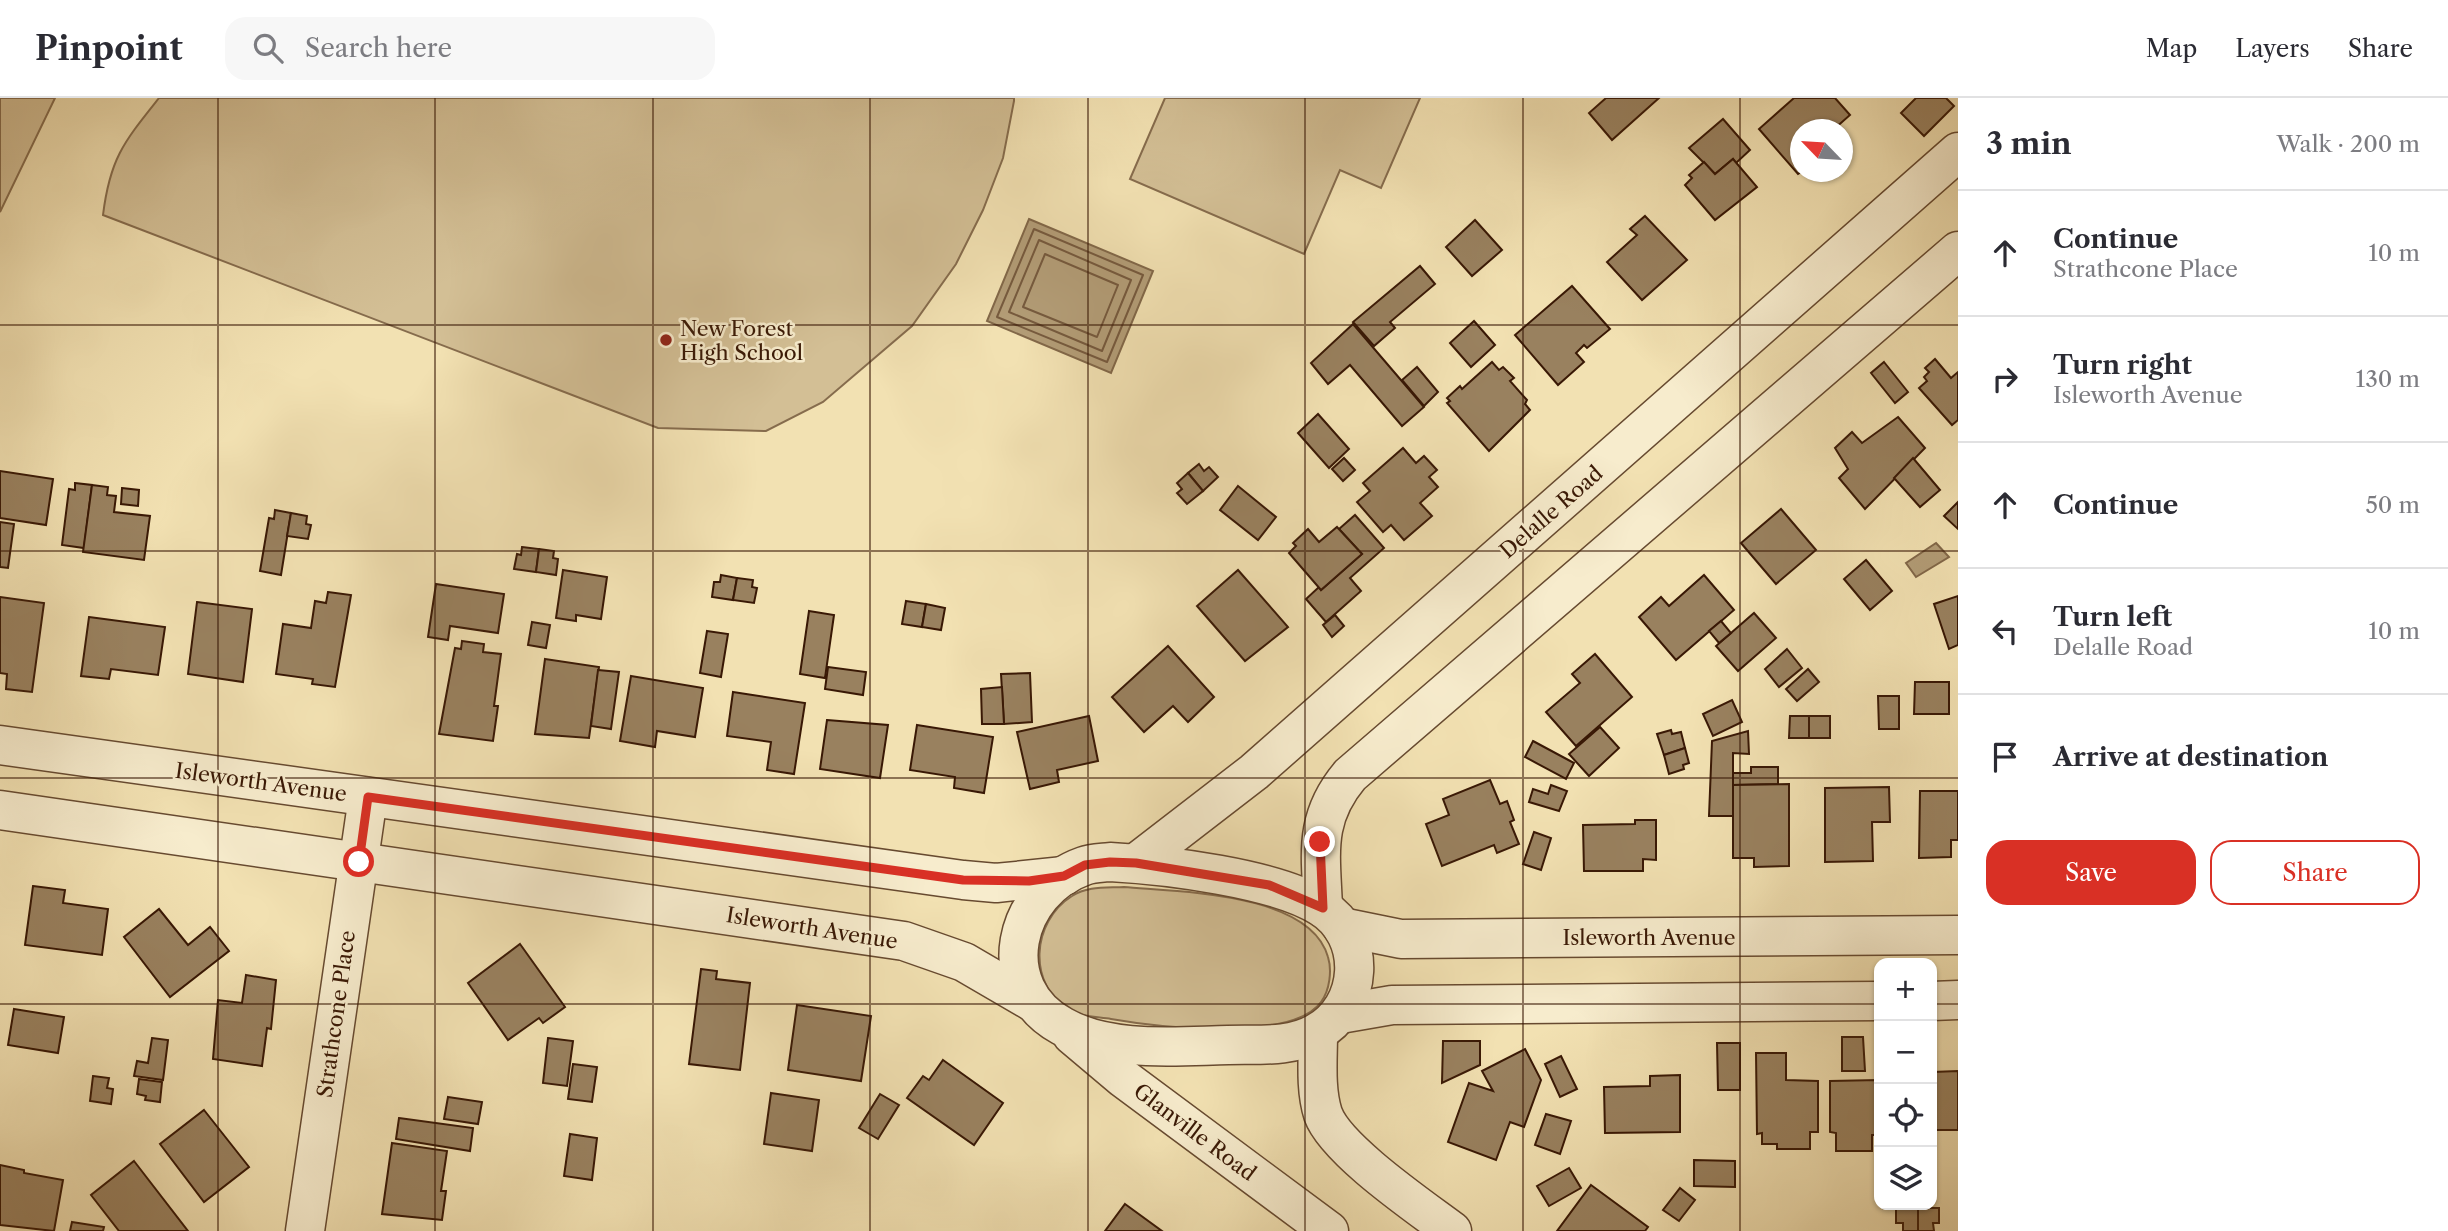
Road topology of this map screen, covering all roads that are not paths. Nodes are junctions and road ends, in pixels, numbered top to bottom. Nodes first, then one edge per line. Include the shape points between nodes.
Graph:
1 (1958, 152) edge
2 (1958, 251) edge
3 (0, 745) edge
4 (368, 797) junction
5 (0, 810) edge
6 (359, 862) junction
7 (1136, 863) junction
8 (1064, 876) junction
9 (1332, 917) junction
10 (1958, 935) edge
11 (1031, 1000) junction
12 (1937, 1000) edge
13 (1958, 1000) edge
14 (1874, 1001) edge
15 (1329, 1023) junction
16 (1065, 1028) junction
17 (304, 1231) edge
18 (1329, 1231) edge
19 (1452, 1231) edge

1 - 7 street, Delalle Road via 1254,772
2 - 9 street via 1350,775 1334,794 1320,842
3 - 4 street, Isleworth Avenue
4 - 6 street, Strathcone Place
4 - 8 street, Isleworth Avenue via 963,880 996,883
5 - 6 street, Isleworth Avenue
6 - 11 street, Isleworth Avenue via 904,941 964,962
6 - 17 street, Strathcone Place
7 - 8 street, Isleworth Avenue via 1085,865
7 - 9 street, Isleworth Avenue via 1269,885
8 - 11 street via 1027,915 1020,936 1017,959
9 - 10 street, Isleworth Avenue via 1401,939
9 - 15 street via 1352,948 1355,971 1352,992
11 - 16 street, Isleworth Avenue via 1046,1017
12 - 13 street
14 - 15 street via 1391,1005
15 - 16 street via 1295,1042 1168,1046 1125,1044
15 - 19 street via 1319,1094 1324,1116 1358,1157
16 - 18 street, Glanville Road via 1123,1078

